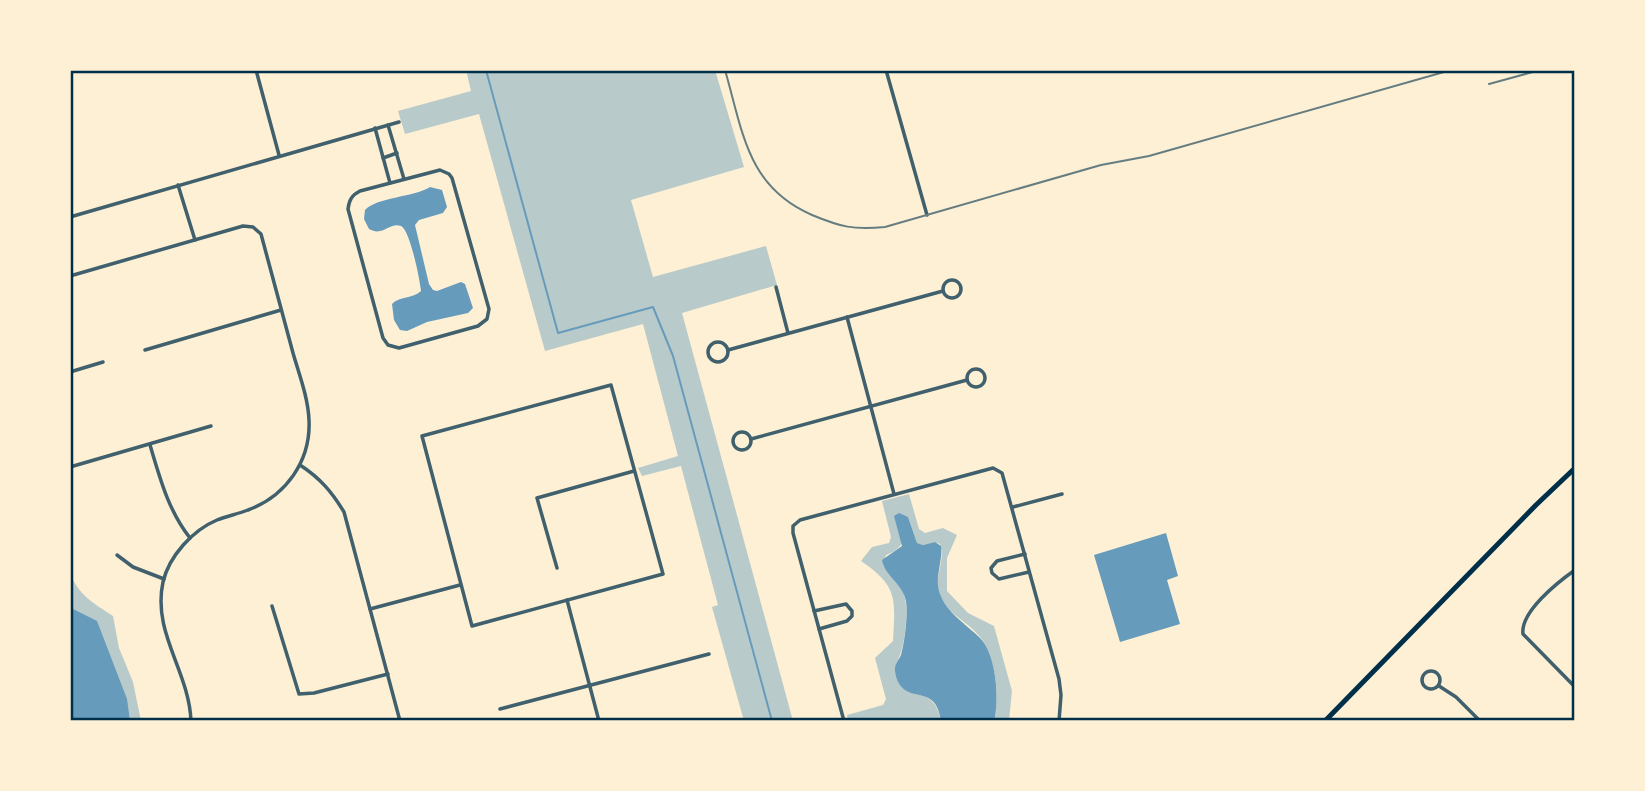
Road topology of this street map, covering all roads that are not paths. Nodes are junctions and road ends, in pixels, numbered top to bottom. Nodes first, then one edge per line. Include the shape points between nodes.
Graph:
1 (256, 70) edge
2 (886, 70) edge
3 (399, 122) dead end
4 (388, 125) junction
5 (375, 128) junction
6 (397, 153) junction
7 (279, 155) junction
8 (383, 158) junction
9 (404, 179) junction
10 (390, 183) junction
11 (178, 185) junction
12 (927, 215) dead end
13 (70, 217) edge
14 (195, 240) junction
15 (70, 276) edge
16 (776, 287) dead end
17 (943, 291) junction
18 (281, 310) junction
19 (847, 317) junction
20 (788, 333) junction
21 (145, 350) dead end
22 (728, 350) junction
23 (103, 362) dead end
24 (70, 372) edge
25 (967, 380) junction
26 (871, 406) junction
27 (211, 426) dead end
28 (751, 439) junction
29 (150, 444) junction
30 (300, 466) junction
31 (70, 467) edge
32 (1575, 468) edge
33 (634, 471) junction
34 (1062, 494) dead end
35 (894, 495) junction
36 (1013, 507) junction
37 (190, 538) junction
38 (1024, 554) junction
39 (117, 555) dead end
40 (557, 569) dead end
41 (1575, 570) edge
42 (1029, 572) junction
43 (164, 579) junction
44 (461, 585) junction
45 (567, 600) junction
46 (272, 606) dead end
47 (370, 609) junction
48 (814, 611) junction
49 (819, 629) junction
50 (709, 654) dead end
51 (388, 674) junction
52 (590, 685) junction
53 (1438, 686) junction
54 (1575, 686) edge
55 (500, 709) dead end
56 (191, 721) edge
57 (400, 721) edge
58 (599, 721) edge
59 (844, 721) edge
60 (1059, 721) edge
61 (1325, 721) edge
62 (1480, 721) edge

1 - 7 street
2 - 12 street
3 - 4 street
4 - 5 street
4 - 6 street
5 - 7 street
5 - 8 street
6 - 8 street
6 - 9 street
7 - 11 street
8 - 10 street
9 - 10 street
9 - 10 street via 433,171 444,171 452,178 489,309 487,319 478,326 399,348 383,338 348,209 359,191
11 - 13 street
11 - 14 street
14 - 15 street
14 - 18 street via 253,227 261,234
16 - 20 street
17 - 17 street via 954,298 961,287 948,281
17 - 19 street
18 - 21 street
18 - 30 street via 310,421
19 - 20 street
19 - 26 street
20 - 22 street
22 - 22 street via 719,362 709,355 716,343
23 - 24 street
25 - 25 street via 976,387 985,376 974,369
25 - 26 street
26 - 28 street
26 - 35 street
27 - 29 street
28 - 28 street via 744,450 733,444 741,432
29 - 31 street
29 - 37 street via 168,503
30 - 37 street via 284,489 269,500 218,520
30 - 47 street via 332,492 344,512
32 - 61 main road
33 - 40 street via 537,498
33 - 44 street via 611,385 422,436
33 - 45 street via 663,574
34 - 36 street
35 - 36 street via 993,468 1002,473
35 - 48 street via 800,520 793,526
36 - 38 street
37 - 43 street
38 - 42 street
38 - 42 street via 990,568 999,579
39 - 43 street
41 - 54 street via 1539,601 1522,625 1523,634
42 - 60 street via 1059,678
43 - 56 street via 161,620 186,688
44 - 45 street via 472,626
44 - 47 street
45 - 52 street
46 - 51 street via 299,694
47 - 51 street
48 - 49 street
48 - 49 street via 846,604 852,611 847,621
49 - 59 street
50 - 52 street
51 - 57 street
52 - 55 street
52 - 58 street
53 - 53 street via 1440,677 1435,672 1423,674 1425,688
53 - 62 street

